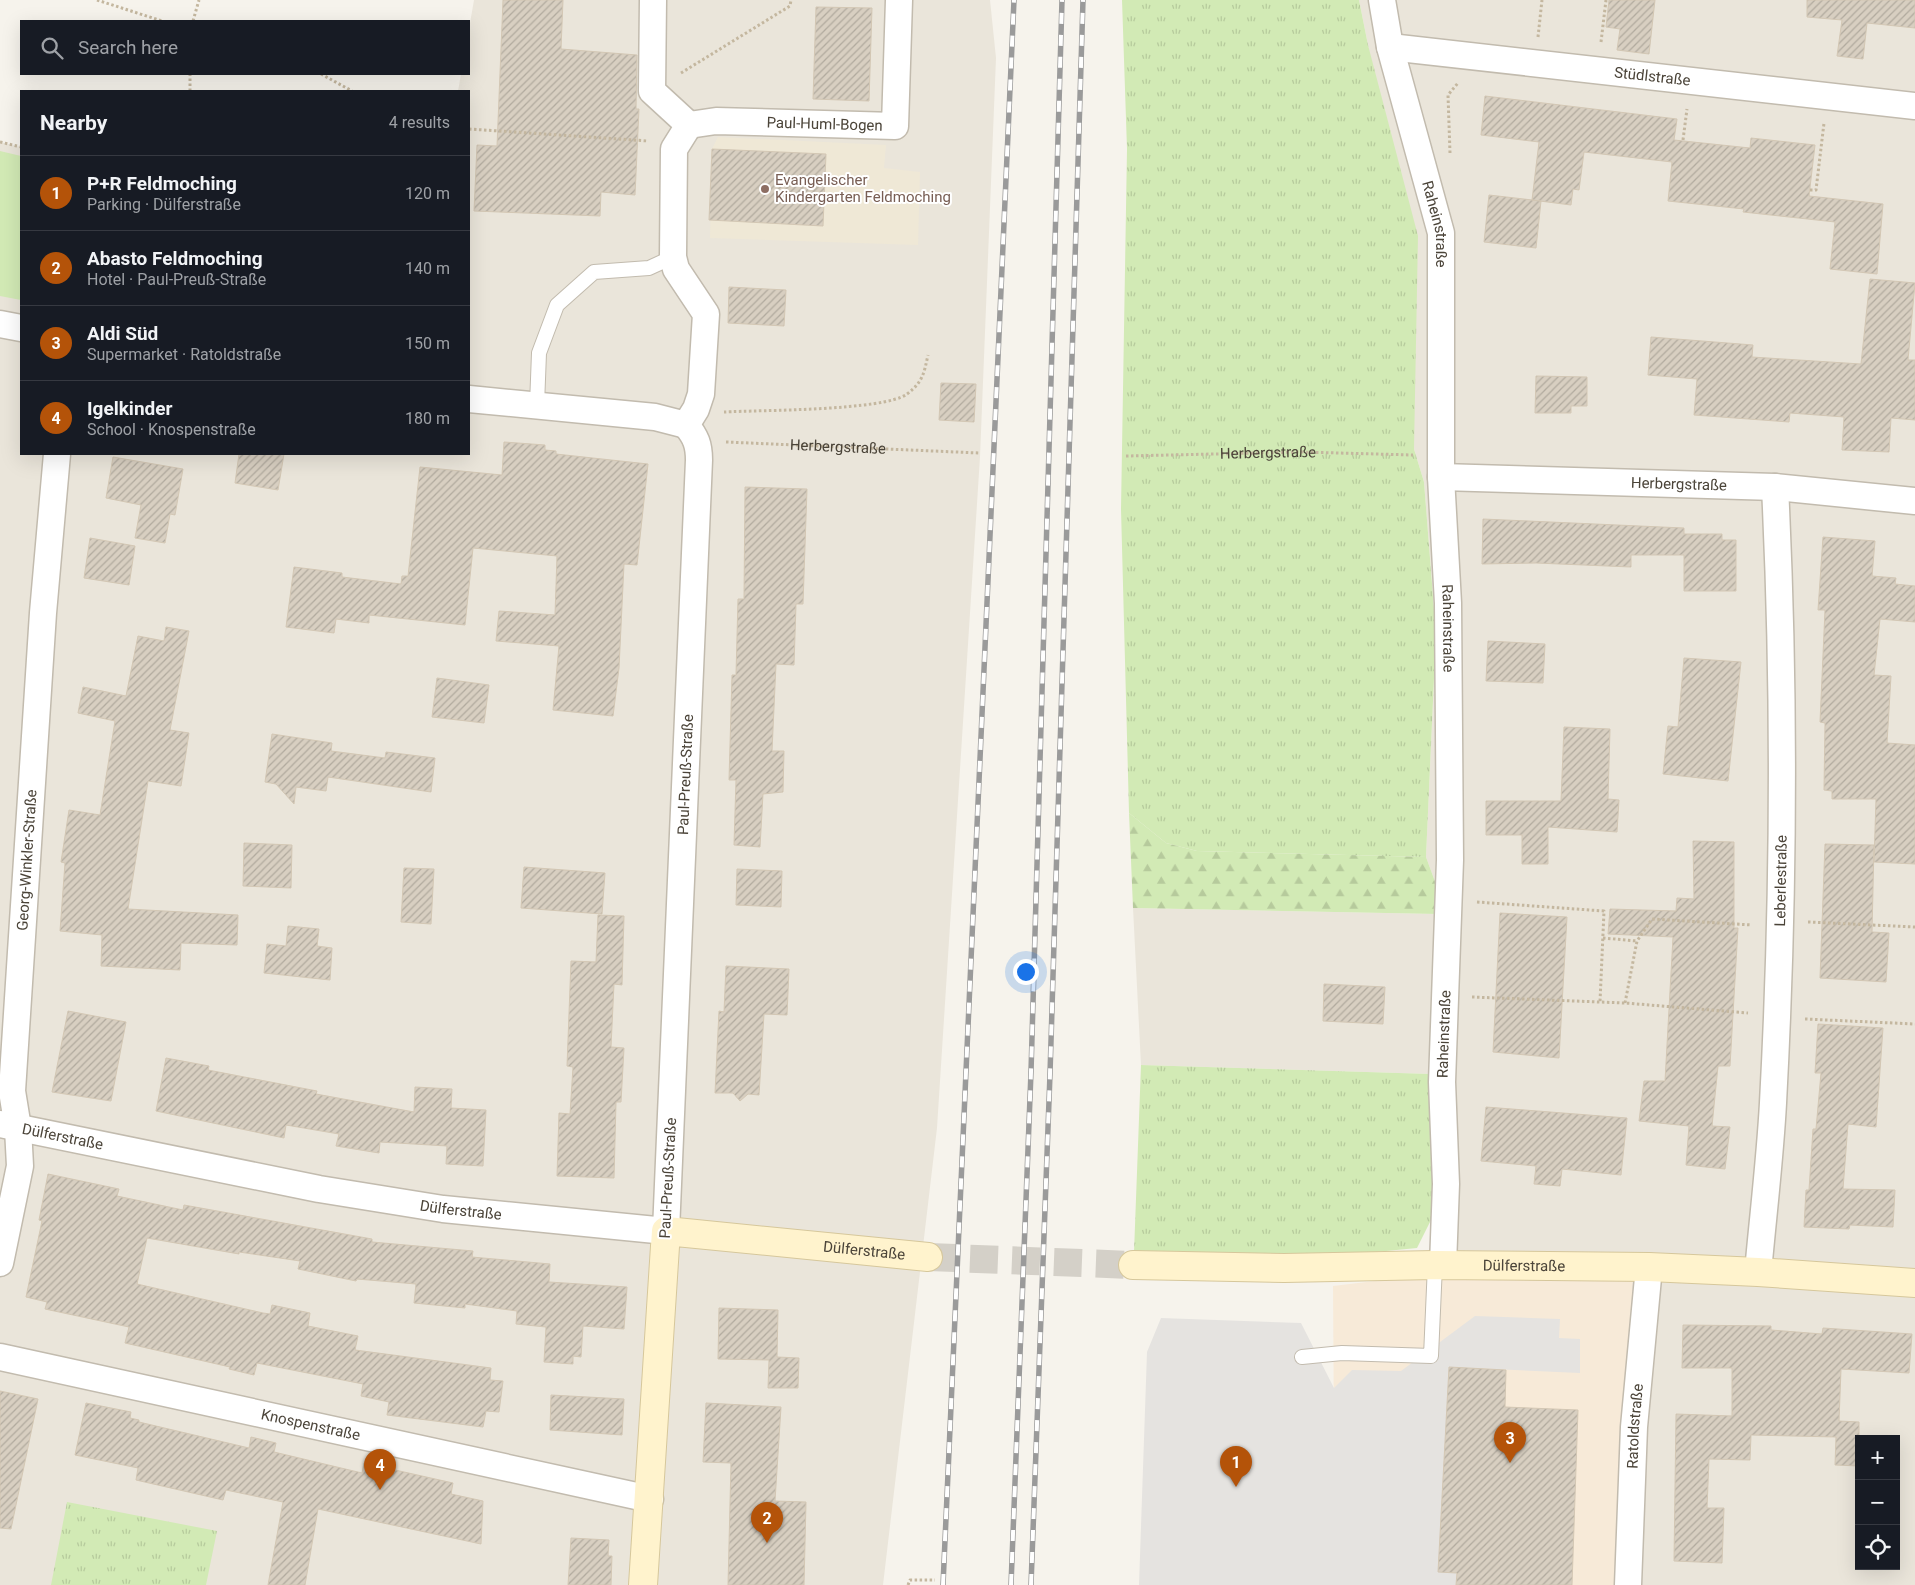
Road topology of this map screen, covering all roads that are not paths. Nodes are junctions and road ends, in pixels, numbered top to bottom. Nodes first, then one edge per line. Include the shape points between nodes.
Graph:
1 (654, 0) edge
2 (899, 0) edge
3 (1382, 0) edge
4 (1390, 47) junction
5 (1915, 106) edge
6 (689, 125) junction
7 (673, 257) junction
8 (0, 324) edge
9 (20, 328) edge
10 (470, 399) edge
11 (537, 405) junction
12 (694, 426) junction
13 (56, 455) edge
14 (1441, 466) junction
15 (1775, 487) junction
16 (1915, 501) edge
17 (9, 1126) edge
18 (666, 1231) junction
19 (928, 1257) tunnel mouth
20 (0, 1263) edge
21 (1133, 1265) tunnel mouth
22 (1439, 1265) junction
23 (1649, 1267) junction
24 (1758, 1272) junction
25 (1915, 1283) edge
26 (1302, 1357) dead end
27 (0, 1358) edge
28 (650, 1499) junction
29 (643, 1585) edge
30 (1628, 1585) edge

1 - 6 street via 652,91
2 - 6 street, Paul-Huml-Bogen via 895,126 716,121
3 - 4 street, Raheinstraße
4 - 5 street, Stüdlstraße
4 - 14 street, Raheinstraße via 1440,233
6 - 7 street, Paul-Preuß-Straße via 674,149
7 - 11 lane via 649,268 594,272 557,305 539,353
7 - 12 street, Paul-Preuß-Straße via 676,269 706,314 701,394
8 - 9 street
10 - 11 street
11 - 12 street via 655,418
12 - 18 street, Paul-Preuß-Straße via 699,460
13 - 17 street, Georg-Winkler-Straße
14 - 15 street, Herbergstraße
14 - 22 street, Raheinstraße via 1448,603 1448,900 1442,1082 1446,1184
15 - 16 street, Herbergstraße
15 - 24 street, Leberlestraße via 1782,664 1781,889 1773,1105
17 - 18 street, Dülferstraße via 319,1189 443,1210
17 - 20 street, Georg-Winkler-Straße via 20,1166
18 - 19 main road, Dülferstraße
18 - 28 main road, Paul-Preuß-Straße
21 - 22 main road, Dülferstraße via 1284,1268
22 - 23 main road, Dülferstraße
22 - 26 lane via 1431,1356 1342,1353
23 - 24 main road, Dülferstraße
23 - 30 street, Ratoldstraße via 1634,1427
24 - 25 main road, Dülferstraße
27 - 28 street, Knospenstraße
28 - 29 main road, Paul-Preuß-Straße

